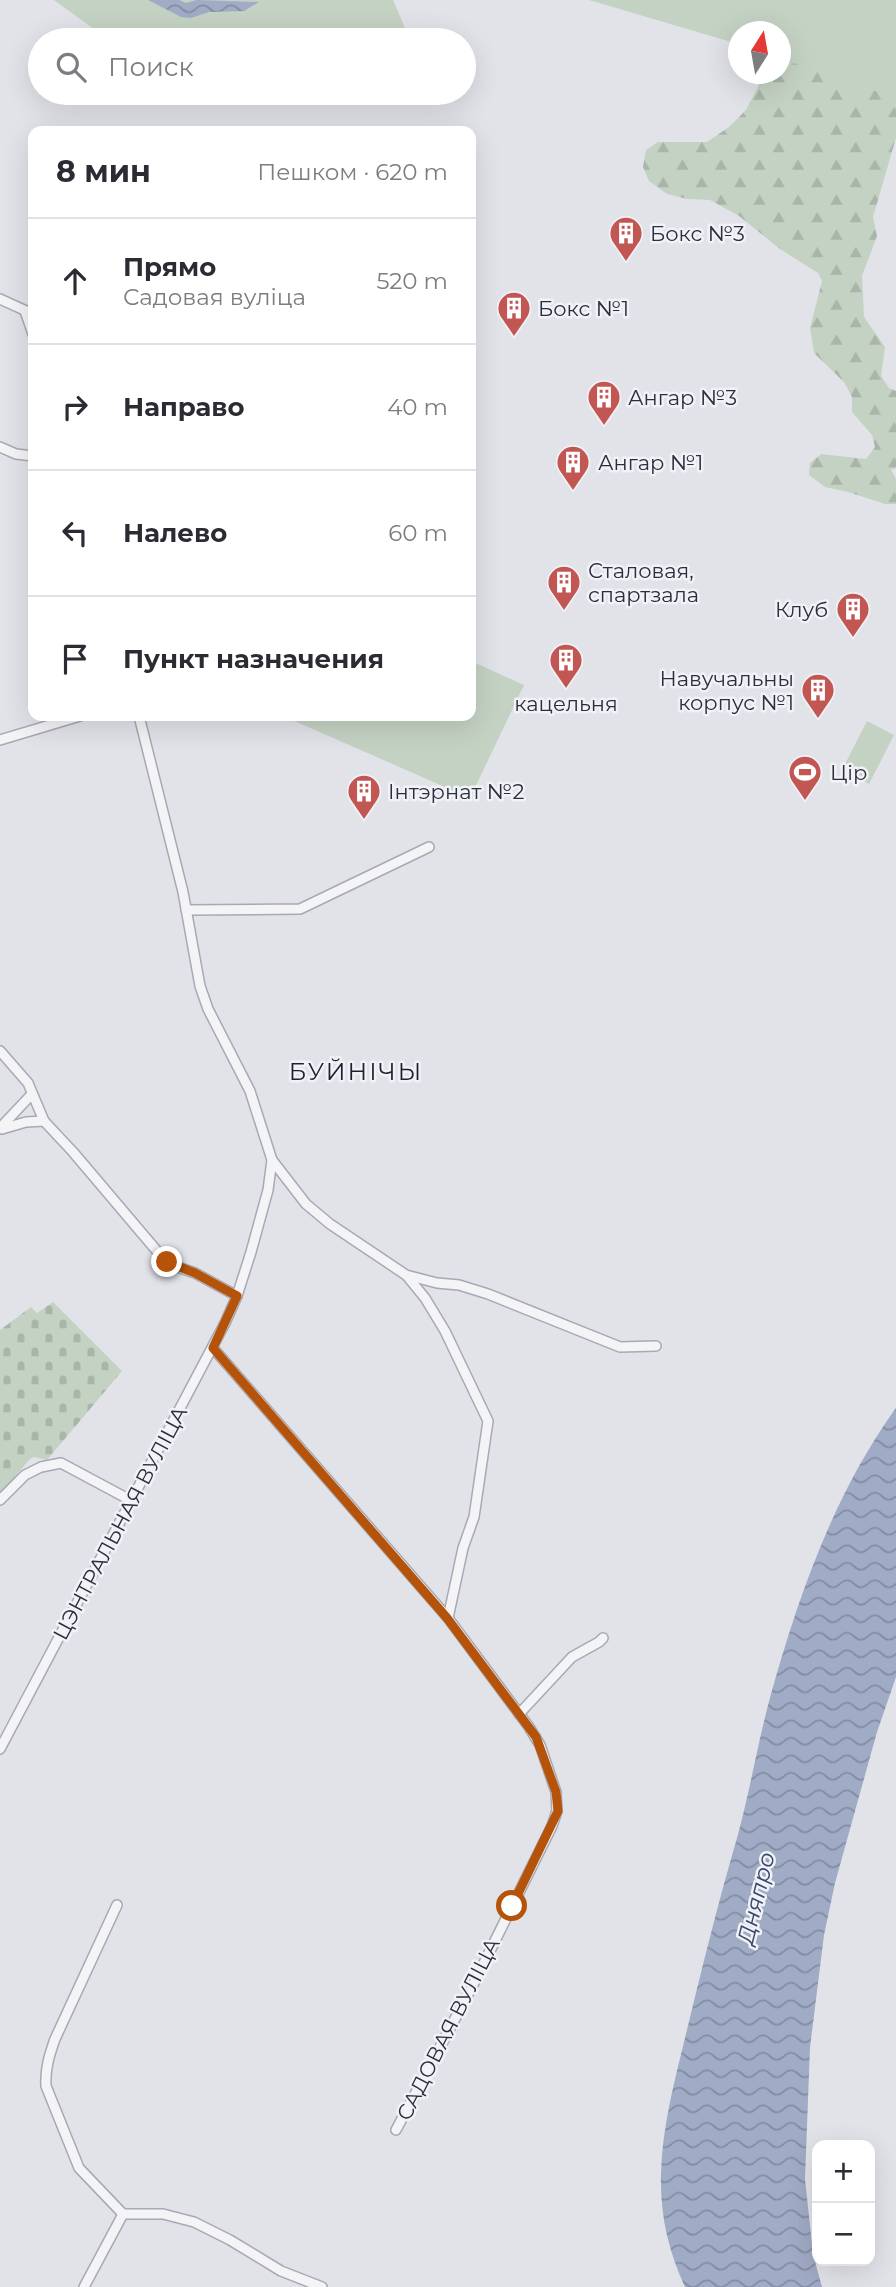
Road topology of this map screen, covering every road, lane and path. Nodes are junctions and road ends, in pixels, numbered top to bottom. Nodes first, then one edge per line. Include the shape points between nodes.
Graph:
1 (0, 299) edge
2 (28, 313) edge
3 (0, 447) edge
4 (28, 455) edge
5 (63, 721) edge
6 (140, 721) edge
7 (0, 740) edge
8 (429, 847) dead end
9 (187, 910) junction
10 (0, 1051) edge
11 (32, 1094) junction
12 (44, 1121) junction
13 (0, 1129) edge
14 (272, 1160) junction
15 (406, 1275) junction
16 (237, 1296) junction
17 (656, 1346) dead end
18 (213, 1348) junction
19 (0, 1500) edge
20 (132, 1501) junction
21 (447, 1618) junction
22 (603, 1638) dead end
23 (519, 1714) junction
24 (0, 1749) edge
25 (117, 1905) dead end
26 (396, 2130) dead end
27 (123, 2214) junction
28 (84, 2287) edge
29 (322, 2287) edge

1 - 2 street
3 - 4 street
5 - 7 street
6 - 9 street, ЦЭНТРАЛЬНАЯ ВУЛІЦА
8 - 9 street via 300,909
9 - 14 street, ЦЭНТРАЛЬНАЯ ВУЛІЦА via 200,986 250,1091
10 - 11 street
11 - 12 street
11 - 13 street
12 - 13 street
12 - 16 street via 167,1262
14 - 15 street via 306,1204
14 - 16 street, ЦЭНТРАЛЬНАЯ ВУЛІЦА via 262,1213
15 - 17 street via 488,1294 620,1347
15 - 21 street via 445,1331 488,1421 474,1517
16 - 18 street, ЦЭНТРАЛЬНАЯ ВУЛІЦА
18 - 20 street, ЦЭНТРАЛЬНАЯ ВУЛІЦА
18 - 21 street, САДОВАЯ ВУЛІЦА
19 - 20 street via 25,1475 61,1463
20 - 24 street, ЦЭНТРАЛЬНАЯ ВУЛІЦА
21 - 23 street, САДОВАЯ ВУЛІЦА
22 - 23 street via 572,1657
23 - 26 street, САДОВАЯ ВУЛІЦА via 540,1745 558,1811
25 - 27 street via 55,2039 45,2074 79,2168
27 - 28 street
27 - 29 street via 163,2214 194,2222 294,2277

